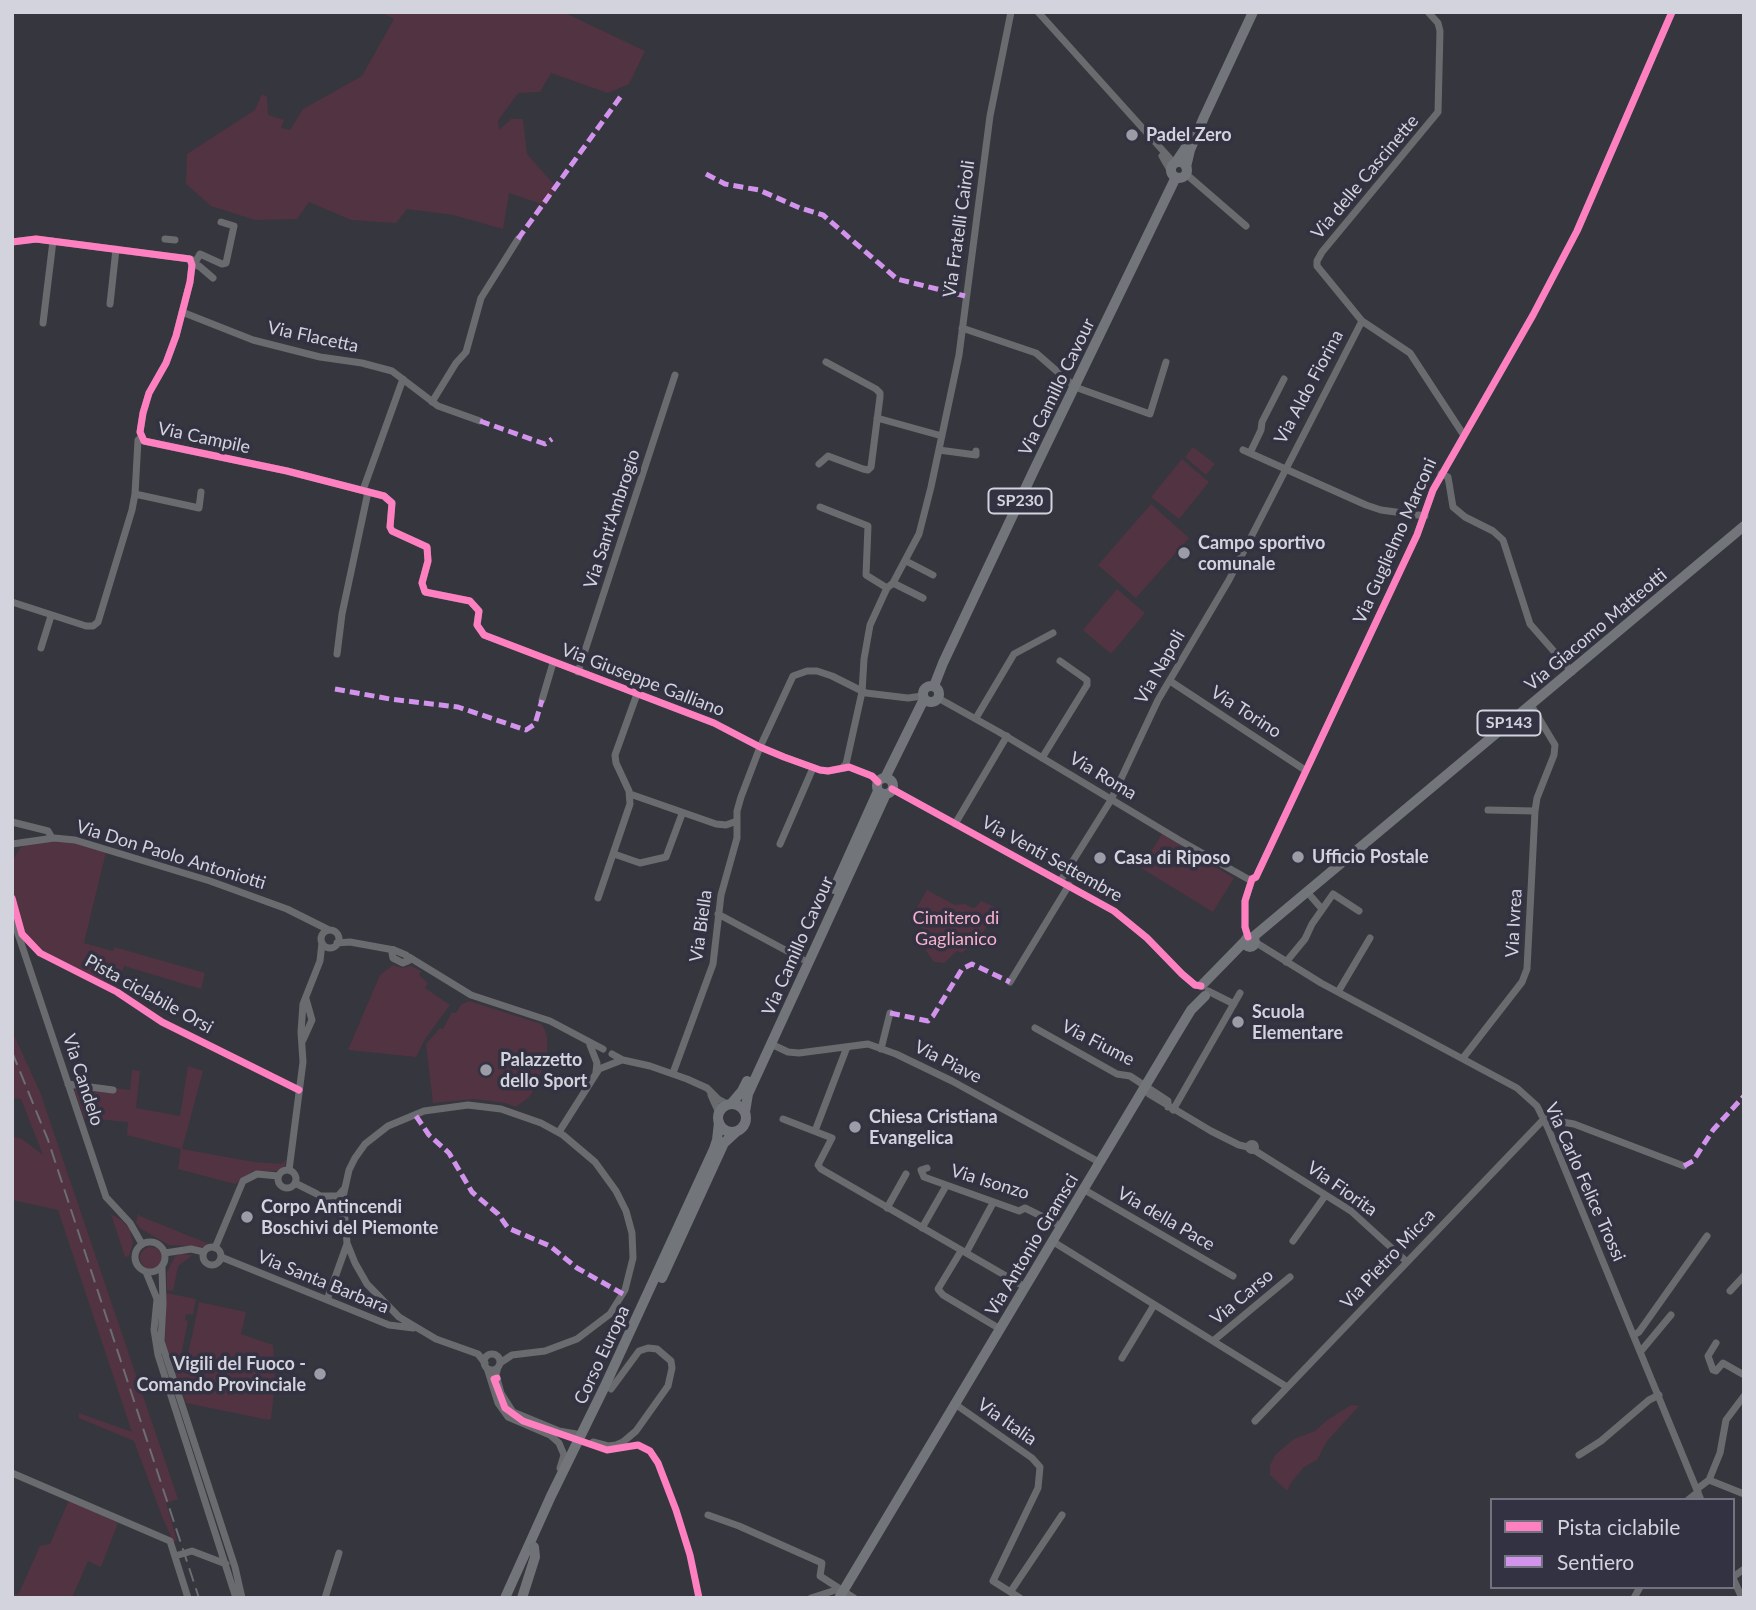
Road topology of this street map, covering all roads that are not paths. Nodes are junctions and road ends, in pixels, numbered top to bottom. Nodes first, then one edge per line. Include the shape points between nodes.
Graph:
1 (1011, 12) edge
2 (1038, 12) edge
3 (1253, 12) edge
4 (1428, 12) edge
5 (1672, 12) edge
6 (1178, 169) junction
7 (221, 222) dead end
8 (1246, 226) dead end
9 (165, 239) dead end
10 (518, 239) dead end
11 (175, 240) dead end
12 (53, 241) junction
13 (12, 242) edge
14 (116, 248) junction
15 (191, 262) junction
16 (213, 278) dead end
17 (110, 304) dead end
18 (182, 312) junction
19 (1362, 321) junction
20 (43, 323) dead end
21 (962, 328) junction
22 (826, 362) dead end
23 (1166, 362) dead end
24 (675, 375) dead end
25 (403, 379) junction
26 (1284, 379) dead end
27 (1075, 387) junction
28 (432, 402) junction
29 (877, 418) junction
30 (480, 421) dead end
31 (1463, 434) junction
32 (942, 436) junction
33 (141, 438) junction
34 (939, 450) junction
35 (976, 451) dead end
36 (819, 464) dead end
37 (1285, 468) junction
38 (1441, 474) junction
39 (365, 491) junction
40 (201, 492) dead end
41 (135, 494) junction
42 (820, 507) dead end
43 (1425, 516) junction
44 (1744, 526) edge
45 (906, 561) junction
46 (933, 575) dead end
47 (422, 583) joint
48 (890, 586) junction
49 (923, 598) dead end
50 (12, 602) edge
51 (51, 616) junction
52 (1053, 633) dead end
53 (41, 648) dead end
54 (337, 654) dead end
55 (1060, 661) dead end
56 (554, 663) junction
57 (578, 672) junction
58 (1572, 672) junction
59 (1170, 681) junction
60 (934, 686) junction
61 (862, 692) junction
62 (637, 694) junction
63 (928, 699) junction
64 (542, 700) dead end
65 (1531, 705) junction
66 (976, 718) junction
67 (1007, 736) junction
68 (760, 747) junction
69 (1042, 758) junction
70 (813, 768) junction
71 (842, 768) junction
72 (1305, 770) junction
73 (885, 786) junction
74 (630, 794) junction
75 (1111, 800) junction
76 (1488, 810) dead end
77 (1535, 811) junction
78 (682, 814) junction
79 (737, 821) junction
80 (12, 822) edge
81 (955, 824) junction
82 (51, 834) junction
83 (24, 843) junction
84 (12, 844) edge
85 (780, 844) dead end
86 (12, 852) edge
87 (614, 854) junction
88 (1252, 879) junction
89 (1065, 883) junction
90 (1308, 893) junction
91 (598, 898) dead end
92 (1322, 909) junction
93 (1359, 911) dead end
94 (718, 914) junction
95 (12, 916) edge
96 (306, 917) junction
97 (329, 930) junction
98 (337, 934) junction
99 (15, 937) edge
100 (1370, 938) dead end
101 (321, 941) junction
102 (1251, 941) junction
103 (351, 942) junction
104 (338, 943) junction
105 (330, 948) junction
106 (802, 960) junction
107 (320, 961) junction
108 (1286, 962) junction
109 (1010, 982) dead end
110 (1203, 990) junction
111 (1338, 992) junction
112 (1240, 993) dead end
113 (1234, 1004) junction
114 (890, 1013) dead end
115 (1035, 1028) dead end
116 (587, 1041) junction
117 (771, 1044) junction
118 (847, 1047) junction
119 (603, 1049) junction
120 (881, 1049) junction
121 (612, 1058) junction
122 (1463, 1058) junction
123 (597, 1065) junction
124 (673, 1073) junction
125 (68, 1084) junction
126 (1144, 1088) junction
127 (113, 1090) dead end
128 (709, 1091) junction
129 (735, 1102) junction
130 (1170, 1108) junction
131 (719, 1117) junction
132 (783, 1119) dead end
133 (1544, 1119) junction
134 (737, 1131) junction
135 (815, 1131) junction
136 (559, 1132) junction
137 (1099, 1162) junction
138 (1684, 1166) dead end
139 (927, 1168) dead end
140 (289, 1170) junction
141 (906, 1174) dead end
142 (278, 1176) junction
143 (295, 1183) junction
144 (946, 1186) junction
145 (345, 1188) junction
146 (1083, 1189) junction
147 (317, 1194) junction
148 (1325, 1196) junction
149 (993, 1203) junction
150 (887, 1208) junction
151 (343, 1216) junction
152 (1061, 1226) junction
153 (922, 1228) junction
154 (1707, 1236) dead end
155 (1052, 1241) junction
156 (1293, 1241) dead end
157 (347, 1243) junction
158 (142, 1244) junction
159 (215, 1248) junction
160 (204, 1252) junction
161 (964, 1252) junction
162 (165, 1253) junction
163 (221, 1257) junction
164 (1407, 1262) junction
165 (162, 1268) junction
166 (146, 1272) junction
167 (1233, 1276) dead end
168 (1290, 1276) dead end
169 (1744, 1276) edge
170 (1025, 1287) junction
171 (1730, 1292) dead end
172 (327, 1300) junction
173 (1154, 1305) junction
174 (1671, 1315) dead end
175 (416, 1328) junction
176 (1000, 1329) junction
177 (1634, 1335) junction
178 (1213, 1341) junction
179 (1716, 1343) dead end
180 (1641, 1351) junction
181 (1122, 1358) dead end
182 (486, 1365) junction
183 (499, 1365) junction
184 (1744, 1375) edge
185 (1287, 1387) junction
186 (611, 1389) junction
187 (1659, 1395) junction
188 (1744, 1396) edge
189 (955, 1404) junction
190 (1255, 1422) dead end
191 (576, 1434) dead end
192 (593, 1441) dead end
193 (1579, 1455) dead end
194 (12, 1473) edge
195 (1709, 1480) junction
196 (1699, 1493) edge
197 (1744, 1494) edge
198 (551, 1496) junction
199 (708, 1515) dead end
200 (1062, 1515) dead end
201 (534, 1547) junction
202 (340, 1553) dead end
203 (175, 1556) junction
204 (226, 1564) junction
205 (1735, 1582) edge
206 (1011, 1591) junction
207 (840, 1593) edge
208 (188, 1598) edge
209 (236, 1598) edge
210 (242, 1598) edge
211 (326, 1598) edge
212 (505, 1598) edge
213 (512, 1598) edge
214 (522, 1598) edge
215 (811, 1598) edge
216 (854, 1598) edge
217 (1020, 1598) edge
218 (1742, 1598) edge

1 - 21 street, Via Fratelli Cairoli via 990,117
2 - 6 street
3 - 6 main road, Via Camillo Cavour / SP230
4 - 19 street, Via delle Cascinette via 1440,31 1438,112 1317,261
5 - 31 street, Via Guglielmo Marconi via 1559,268
6 - 8 street
6 - 27 main road, Via Camillo Cavour / SP230
7 - 15 street via 234,226 226,263 200,254
9 - 11 street
10 - 28 street via 481,298 466,352
12 - 13 street
12 - 14 street
12 - 20 street
14 - 15 street
14 - 17 street
15 - 16 street
15 - 18 street, Via Campile
18 - 25 street, Via Flacetta via 243,338 379,366
18 - 33 street, Via Campile via 166,363 149,393
19 - 31 street, Via delle Cascinette via 1410,353
19 - 37 street, Via Aldo Fiorina
21 - 27 street via 1036,353
21 - 32 street, Via Fratelli Cairoli
22 - 29 street via 880,393
23 - 27 street via 1150,414
24 - 57 street, Via Sant'Ambrogio
25 - 28 street, Via Flacetta
25 - 39 street
26 - 37 street via 1246,452
27 - 60 main road, Via Camillo Cavour / SP230
28 - 30 street, Via Flacetta
29 - 32 street
29 - 36 street via 868,470 828,456
31 - 38 street, Via Guglielmo Marconi
32 - 34 street, Via Fratelli Cairoli
33 - 39 street, Via Campile
33 - 41 street
34 - 35 street via 976,455
34 - 45 street, Via Fratelli Cairoli via 919,534
37 - 43 street via 1366,505
37 - 59 street, Via Napoli via 1229,580
38 - 43 street, Via Guglielmo Marconi
38 - 58 street via 1448,477 1453,507 1503,540 1530,624
39 - 47 street, Via Campile via 391,499 392,531 427,547
39 - 54 street
40 - 41 street via 199,508
41 - 51 street via 97,622 86,626
42 - 48 street via 868,526 866,575
43 - 72 street, Via Guglielmo Marconi
44 - 58 main road, Via Giacomo Matteotti / SP143
45 - 46 street
45 - 48 street, Via Fratelli Cairoli
47 - 56 street, Via Giuseppe Galliano via 425,592 470,601 479,611 477,625 484,635
48 - 49 street
48 - 61 street, Via Fratelli Cairoli via 868,634
50 - 51 street
51 - 53 street
52 - 66 street via 1014,654
55 - 69 street via 1087,680 1087,685
56 - 57 street, Via Giuseppe Galliano
56 - 64 street
57 - 62 street, Via Giuseppe Galliano
58 - 65 main road, Via Giacomo Matteotti / SP143
59 - 72 street, Via Torino
59 - 75 street, Via Napoli
60 - 63 main road via 938,690
60 - 63 main road, Via Camillo Cavour / SP230 via 926,687
61 - 63 street
61 - 68 street, Via Biella via 825,674 798,673 789,681
61 - 71 street, Via Fratelli Cairoli
62 - 68 street, Via Giuseppe Galliano via 714,723
62 - 74 street via 615,755
63 - 66 street, Via Roma
63 - 73 main road, Via Camillo Cavour / SP230
65 - 77 street, Via Ivrea via 1555,745
65 - 90 main road, Via Giacomo Matteotti / SP143
66 - 67 street, Via Roma
67 - 69 street, Via Roma
67 - 81 street
68 - 70 street, Via Giuseppe Galliano
68 - 79 street, Via Biella via 741,796
69 - 75 street, Via Roma
70 - 71 street, Via Giuseppe Galliano
70 - 85 street
71 - 73 street, Via Giuseppe Galliano via 872,776
72 - 88 street, Via Guglielmo Marconi
73 - 81 street, Via Venti Settembre
73 - 106 main road, Via Camillo Cavour / SP230
73 - 117 main road, Via Camillo Cavour / SP230
74 - 78 street
74 - 87 street
75 - 88 street, Via Roma
75 - 89 street, Via Napoli
76 - 77 street
77 - 122 street, Via Ivrea via 1527,969 1522,982
78 - 79 street via 726,825
78 - 87 street via 666,857 640,863
79 - 94 street, Via Biella
80 - 82 street
81 - 89 street, Via Venti Settembre
82 - 83 street, Via Don Paolo Antoniotti
82 - 96 street, Via Don Paolo Antoniotti via 211,881
83 - 84 street, Via Don Paolo Antoniotti
83 - 86 street, Via Don Paolo Antoniotti
87 - 91 street
88 - 102 street, Via Guglielmo Marconi via 1245,901 1245,927
89 - 109 street, Via Napoli
89 - 110 street, Via Venti Settembre via 1119,914
90 - 92 street
90 - 102 main road, Via Giacomo Matteotti / SP143
92 - 93 street via 1333,894
92 - 108 street
94 - 106 street
94 - 124 street, Via Biella via 713,964
95 - 99 street, Via Candelo
96 - 97 street, Via Don Paolo Antoniotti
96 - 101 street
97 - 98 street
97 - 101 street
98 - 103 street
98 - 104 street
99 - 125 street, Via Candelo
100 - 111 street
101 - 105 street
101 - 107 street
102 - 108 street, Via Carlo Felice Trossi
102 - 110 main road, Via Antonio Gramsci / SP143
103 - 104 street
103 - 116 street via 380,946 400,962 425,967 471,995 550,1021
104 - 105 street
105 - 107 street
106 - 129 main road, Via Camillo Cavour / SP230
107 - 140 street via 302,1014 299,1104
108 - 111 street, Via Carlo Felice Trossi
110 - 113 street
110 - 126 main road, Via Antonio Gramsci / SP143
111 - 122 street, Via Carlo Felice Trossi
112 - 113 street
113 - 130 street
114 - 120 street
115 - 126 street, Via Fiume via 1117,1074 1130,1076
116 - 119 street
116 - 123 street
117 - 118 street, Via Piave via 799,1053
117 - 129 main road, Via Camillo Cavour / SP230
118 - 120 street, Via Piave via 868,1044
118 - 135 street
119 - 121 street
119 - 123 street
120 - 137 street, Via Piave via 933,1071
121 - 123 street
121 - 124 street
122 - 133 street, Via Carlo Felice Trossi via 1527,1095
123 - 136 street
124 - 128 street
125 - 127 street
125 - 158 street, Via Candelo via 106,1197
126 - 130 street, Via Fiorita
126 - 137 main road, Via Antonio Gramsci
128 - 129 street
128 - 131 street
129 - 131 main road
129 - 134 main road via 745,1112 744,1125
130 - 148 street, Via Fiorita via 1251,1149
131 - 134 main road via 728,1131
131 - 198 main road, Corso Europa via 709,1160
132 - 135 street
133 - 138 street via 1574,1124
133 - 164 street, Via Pietro Micca
133 - 177 street, Via Carlo Felice Trossi
134 - 186 main road, Corso Europa via 724,1143
135 - 150 street via 832,1140 818,1168
136 - 145 street via 489,1107 456,1105 424,1111 394,1122 365,1144 349,1170
136 - 183 street via 595,1162 616,1191 632,1233 632,1267 616,1306 595,1326 563,1345 538,1353 512,1354
137 - 146 main road, Via Antonio Gramsci
139 - 144 street, Via Isonzo via 921,1175
140 - 142 street
140 - 143 street
141 - 150 street
142 - 143 street via 282,1187
142 - 159 street via 257,1174 243,1181
143 - 147 street
144 - 149 street, Via Isonzo
144 - 153 street
145 - 147 street via 338,1196
145 - 151 street
146 - 152 main road, Via Antonio Gramsci
146 - 167 street, Via della Pace
147 - 151 street
148 - 156 street
148 - 164 street, Via Fiorita via 1351,1210
149 - 152 street, Via Isonzo via 1019,1211 1025,1208
149 - 161 street
150 - 153 street
151 - 157 street
152 - 155 main road, Via Antonio Gramsci
153 - 161 street
154 - 177 street
155 - 170 main road, Via Antonio Gramsci
155 - 173 street
157 - 172 street
157 - 175 street via 367,1284
158 - 162 street via 156,1243
158 - 166 street via 135,1257
159 - 160 street
159 - 163 street
160 - 162 street via 180,1249
160 - 163 street via 210,1265
161 - 170 street
161 - 176 street via 938,1289
162 - 165 street
163 - 172 street, Via Santa Barbara
164 - 185 street, Via Pietro Micca
165 - 166 street
165 - 210 street via 161,1341
166 - 204 street via 157,1299 154,1329 158,1355
168 - 178 street, Via Carso
169 - 171 street
170 - 176 main road, Via Antonio Gramsci
172 - 175 street, Via Santa Barbara via 389,1325
173 - 178 street
173 - 181 street
174 - 180 street
175 - 182 street via 478,1354
176 - 189 main road, Via Antonio Gramsci
177 - 180 street, Via Carlo Felice Trossi
178 - 185 street
179 - 184 street via 1708,1356 1713,1370 1723,1363
180 - 187 street, Via Carlo Felice Trossi
182 - 183 street via 494,1370
182 - 183 street via 485,1358 492,1353 499,1357
182 - 198 street via 498,1403 508,1417 555,1438 562,1447 563,1462
183 - 191 street via 496,1375 501,1393 513,1412
185 - 190 street, Via Pietro Micca
186 - 192 street via 643,1349 657,1349 671,1361 668,1385 636,1431 616,1446
186 - 201 main road, Corso Europa
187 - 193 street
187 - 196 street, Via Carlo Felice Trossi
188 - 195 street via 1726,1420
189 - 206 street, Via Italia via 1040,1467 1038,1488 993,1581
189 - 207 main road, Via Antonio Gramsci
194 - 203 street via 170,1541
195 - 196 street
195 - 197 street
198 - 212 main road, Corso Europa
199 - 207 street via 822,1563 820,1576
200 - 206 street
201 - 213 main road, Corso Europa
201 - 214 highway via 536,1557
202 - 211 street
203 - 204 street via 192,1551
203 - 208 street
204 - 209 street
205 - 218 street
206 - 217 street
207 - 215 street
207 - 216 street

